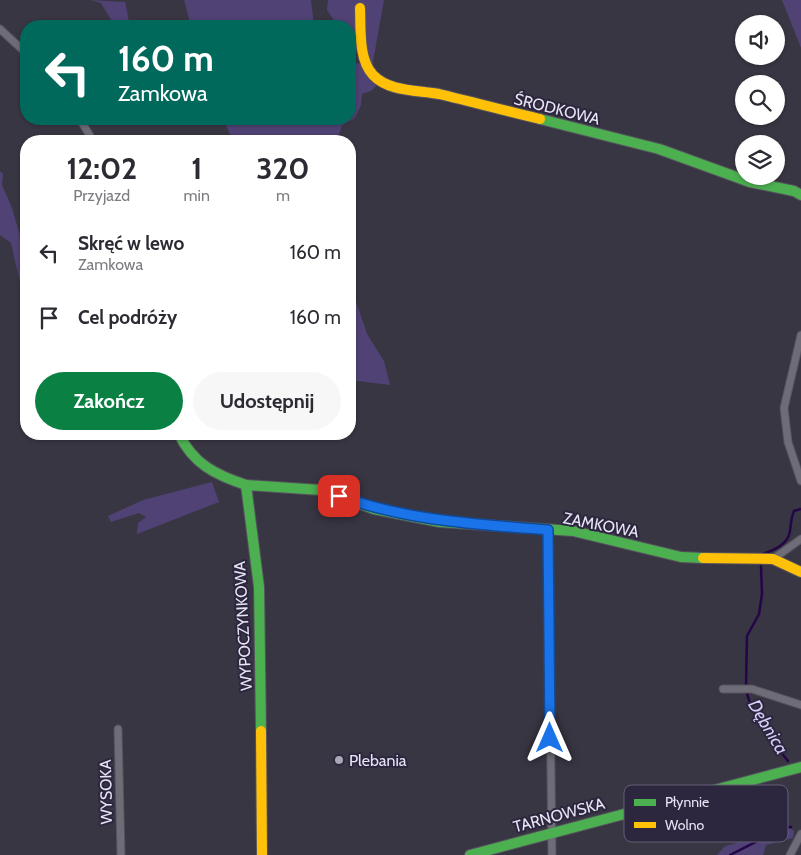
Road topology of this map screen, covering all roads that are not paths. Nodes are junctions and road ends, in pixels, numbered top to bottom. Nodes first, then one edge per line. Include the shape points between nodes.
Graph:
1 (360, 8) dead end
2 (0, 29) edge
3 (20, 47) edge
4 (801, 195) edge
5 (801, 335) edge
6 (181, 440) edge
7 (801, 481) edge
8 (246, 485) junction
9 (548, 530) junction
10 (801, 539) edge
11 (773, 559) junction
12 (801, 572) edge
13 (723, 689) dead end
14 (801, 704) edge
15 (118, 729) dead end
16 (801, 767) edge
17 (733, 785) edge
18 (624, 814) edge
19 (550, 833) junction
20 (801, 834) edge
21 (121, 855) edge
22 (262, 855) edge
23 (470, 855) edge
24 (552, 855) edge
25 (790, 855) edge

1 - 4 street, ŚRODKOWA via 365,59 372,76 386,86 437,94 659,149 750,182
2 - 3 street
5 - 7 street via 784,408 788,442
6 - 8 street via 185,450 202,467
8 - 9 street, ZAMKOWA via 321,490 374,509 440,522
8 - 22 street, WYPOCZYNKOWA via 259,587
9 - 11 street, ZAMKOWA via 573,531 681,557
9 - 19 street
10 - 11 street
11 - 12 street, ZAMKOWA
13 - 14 street via 752,689
15 - 21 street, WYSOKA
16 - 17 street, TARNOWSKA
18 - 19 street, TARNOWSKA
19 - 23 street, TARNOWSKA
19 - 24 street
20 - 25 street

